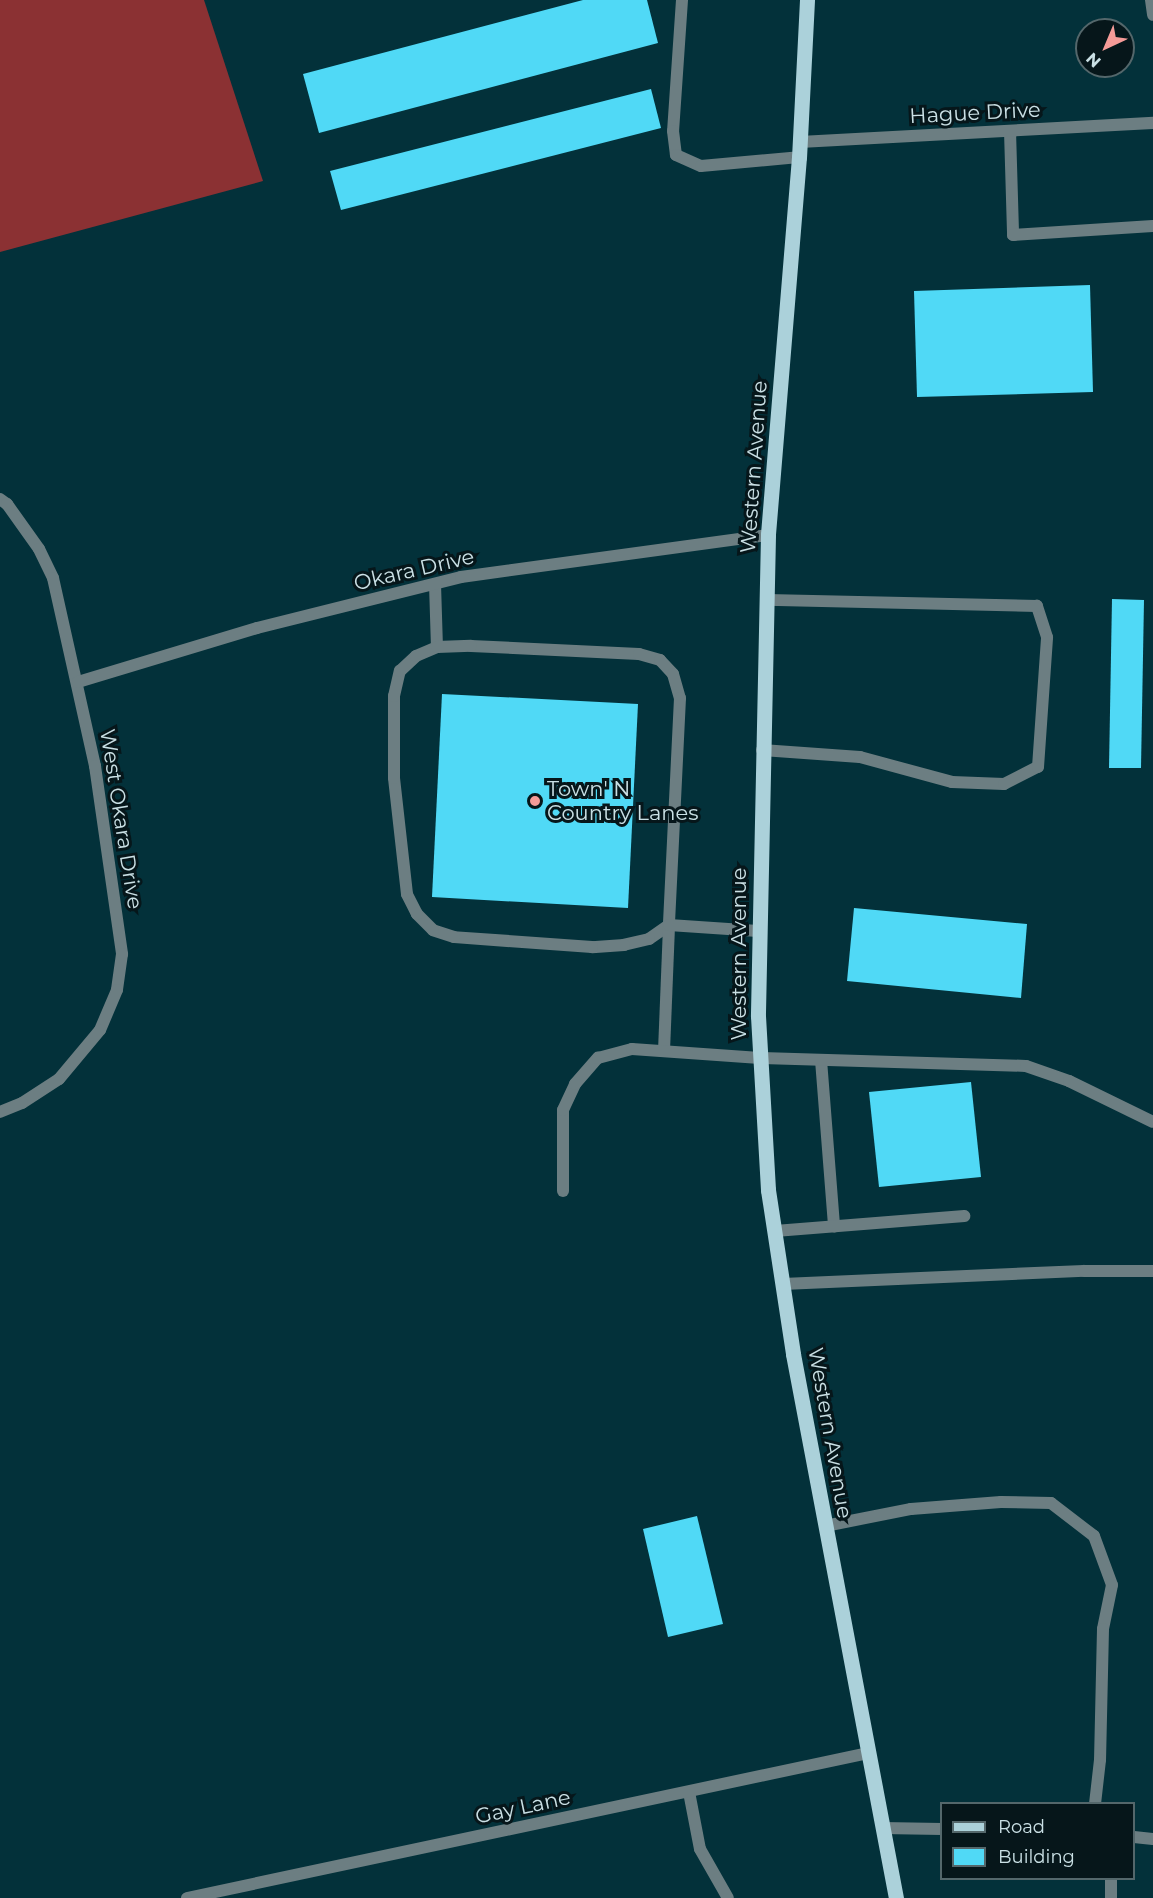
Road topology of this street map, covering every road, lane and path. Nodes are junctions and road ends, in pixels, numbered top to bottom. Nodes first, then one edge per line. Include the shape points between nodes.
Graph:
1 (682, 0) edge
2 (807, 0) edge
3 (1151, 0) edge
4 (1153, 15) edge
5 (1153, 123) edge
6 (1010, 131) junction
7 (799, 150) junction
8 (1153, 226) edge
9 (0, 499) edge
10 (768, 536) junction
11 (435, 584) junction
12 (767, 600) junction
13 (437, 646) junction
14 (78, 682) junction
15 (762, 750) junction
16 (669, 925) junction
17 (758, 931) junction
18 (664, 1051) junction
19 (760, 1058) junction
20 (821, 1060) junction
21 (0, 1112) edge
22 (1153, 1122) edge
23 (563, 1191) dead end
24 (964, 1216) dead end
25 (834, 1226) junction
26 (775, 1231) junction
27 (1153, 1271) edge
28 (783, 1284) junction
29 (825, 1526) junction
30 (868, 1753) junction
31 (688, 1792) junction
32 (1095, 1802) edge
33 (882, 1828) junction
34 (940, 1828) edge
35 (1135, 1837) edge
36 (1153, 1839) edge
37 (1111, 1880) edge
38 (187, 1898) edge
39 (728, 1898) edge
40 (896, 1898) edge
41 (1111, 1898) edge

1 - 7 street, Hague Drive via 673,131 676,155 701,166
2 - 7 main road, Western Avenue
3 - 4 street
5 - 6 street, Hague Drive
6 - 7 street, Hague Drive
6 - 8 street via 1013,235
7 - 10 main road, Western Avenue
9 - 14 street, West Okara Drive via 39,549 53,578
10 - 11 street, Okara Drive via 461,577
10 - 12 main road, Western Avenue
11 - 13 street
11 - 14 street, Okara Drive via 257,628
12 - 15 main road, Western Avenue
12 - 15 street via 1036,606 1047,637 1038,767 1004,784 952,782 860,757
13 - 16 street via 639,654 660,660 673,674 680,698
13 - 16 street via 416,656 400,671 394,696 394,778 407,894 417,914 433,930 454,937 592,947 649,939
14 - 21 street, West Okara Drive via 95,766 122,954 117,990 100,1030 59,1079
15 - 17 main road, Western Avenue
16 - 17 street
16 - 18 street
17 - 19 main road, Western Avenue
18 - 19 street
18 - 23 street via 632,1049 598,1058 575,1084 563,1110
19 - 20 street
19 - 26 main road, Western Avenue via 768,1190
20 - 22 street via 1026,1066 1069,1081
20 - 25 street
24 - 25 street
25 - 26 street
26 - 28 main road, Western Avenue
27 - 28 street
28 - 29 main road, Western Avenue
29 - 30 main road, Western Avenue
29 - 32 street via 911,1509 1001,1502 1051,1503 1094,1536 1112,1585 1103,1629
30 - 31 street, Gay Lane
30 - 33 main road, Western Avenue
31 - 38 street, Gay Lane
31 - 39 street via 700,1848
33 - 34 street
33 - 40 main road, Western Avenue
35 - 36 street
37 - 41 street

